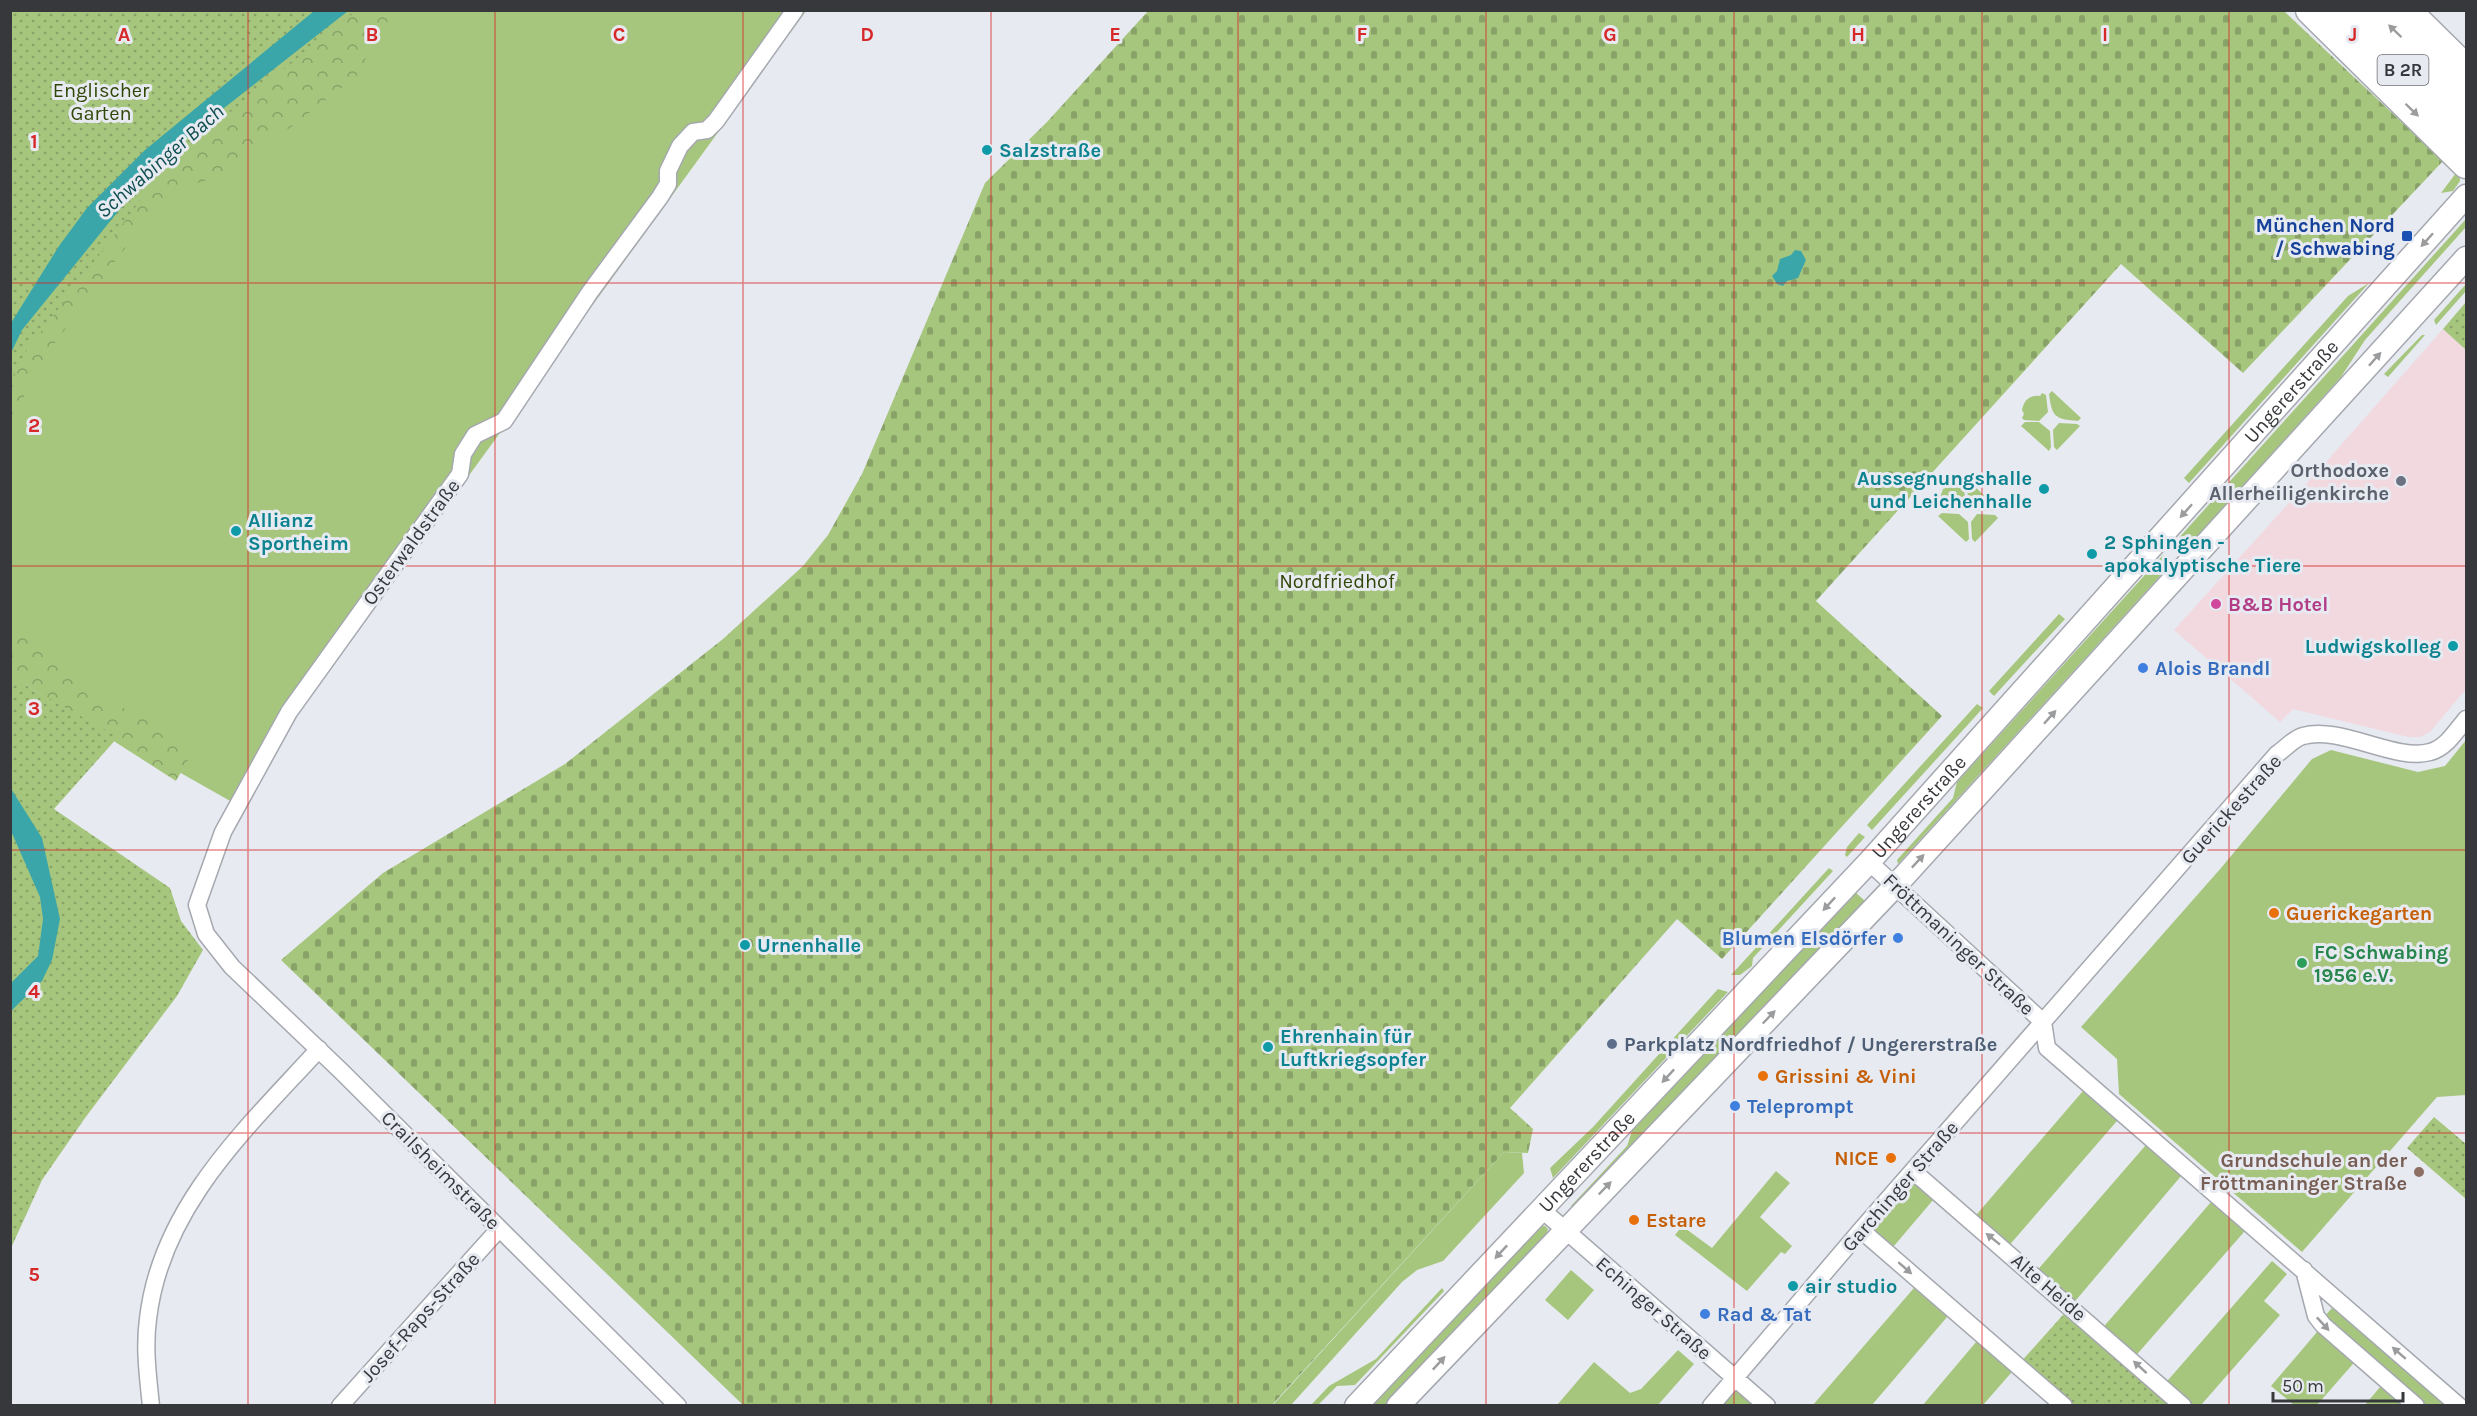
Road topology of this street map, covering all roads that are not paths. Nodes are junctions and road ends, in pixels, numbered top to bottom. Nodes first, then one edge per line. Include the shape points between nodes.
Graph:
1 (795, 10) edge
2 (2310, 10) edge
3 (2342, 10) edge
4 (2373, 10) edge
5 (2406, 10) edge
6 (2466, 69) edge
7 (2465, 115) edge
8 (2466, 164) edge
9 (2466, 196) edge
10 (2466, 258) edge
11 (2466, 719) edge
12 (1869, 862) junction
13 (1896, 885) junction
14 (206, 934) joint
15 (2043, 1022) junction
16 (319, 1049) junction
17 (1913, 1171) junction
18 (1541, 1209) junction
19 (499, 1229) junction
20 (1564, 1230) junction
21 (1861, 1230) junction
22 (2304, 1270) junction
23 (1735, 1377) junction
24 (151, 1406) edge
25 (340, 1406) edge
26 (678, 1406) edge
27 (1356, 1406) edge
28 (1398, 1406) edge
29 (1711, 1406) edge
30 (1767, 1406) edge
31 (2064, 1406) edge
32 (2183, 1406) edge
33 (2416, 1406) edge
34 (2459, 1406) edge

1 - 14 street, Osterwaldstraße via 716,121 707,130 693,132 680,146 660,197 590,292 504,421 475,435 463,454 460,474 289,712 223,832 208,869 197,904
2 -> 8 highway
3 - 7 highway, B 2R
7 -> 4 highway, B 2R
5 - 6 highway
9 -> 12 main road, Ungererstraße
13 -> 10 main road, Ungererstraße
11 - 15 street, Guerickestraße via 2444,745 2429,753 2410,753 2325,733 2301,736 2277,754
12 - 13 street, Fröttmaninger Straße
12 -> 18 main road, Ungererstraße
13 - 15 street, Fröttmaninger Straße
20 -> 13 main road, Ungererstraße
14 - 16 street, Crailsheimstraße via 232,967
15 - 17 street, Garchinger Straße
15 - 22 street, Fröttmaninger Straße via 2047,1048
16 - 19 street, Crailsheimstraße
16 - 24 street via 222,1156 172,1232 156,1276 148,1319 146,1363
17 - 21 street, Garchinger Straße
32 -> 17 street, Alte Heide
18 - 20 street, Echinger Straße
18 -> 27 main road, Ungererstraße
19 - 25 street, Josef-Raps-Straße
19 - 26 street, Crailsheimstraße
20 - 23 street, Echinger Straße
28 -> 20 main road, Ungererstraße
21 - 23 street, Garchinger Straße
21 -> 31 street
22 -> 33 street via 2316,1316 2323,1326
34 -> 22 street, Fröttmaninger Straße
23 - 29 street, Garchinger Straße
23 - 30 street, Echinger Straße

